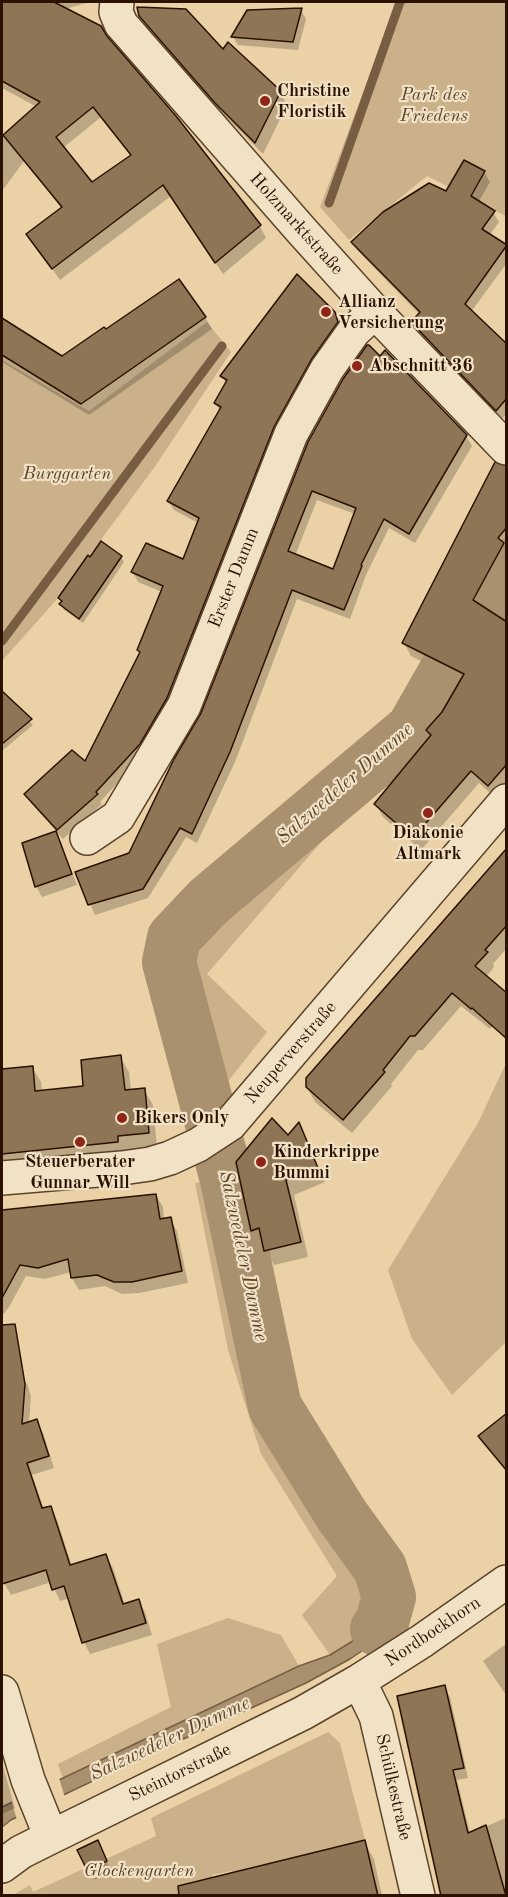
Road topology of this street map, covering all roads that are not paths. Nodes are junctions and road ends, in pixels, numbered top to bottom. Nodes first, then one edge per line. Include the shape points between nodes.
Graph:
1 (108, 5) edge
2 (375, 312) junction
3 (507, 448) edge
4 (507, 801) edge
5 (87, 838) dead end
6 (2, 1178) edge
7 (507, 1582) edge
8 (359, 1681) junction
9 (2, 1692) edge
10 (40, 1809) junction
11 (2, 1866) edge
12 (418, 1896) edge

1 - 2 street, Holzmarktstraße
2 - 3 street, Holzmarktstraße
2 - 5 street, Erster Damm via 354,331 327,369 291,434 184,706 117,817
4 - 6 street, Neuperverstraße via 230,1124 198,1145 150,1164
7 - 8 street, Nordbockhorn
8 - 10 street, Steintorstraße via 303,1713
8 - 12 street, Schülkestraße via 376,1716
9 - 10 street
10 - 11 street, Steintorstraße via 21,1852

